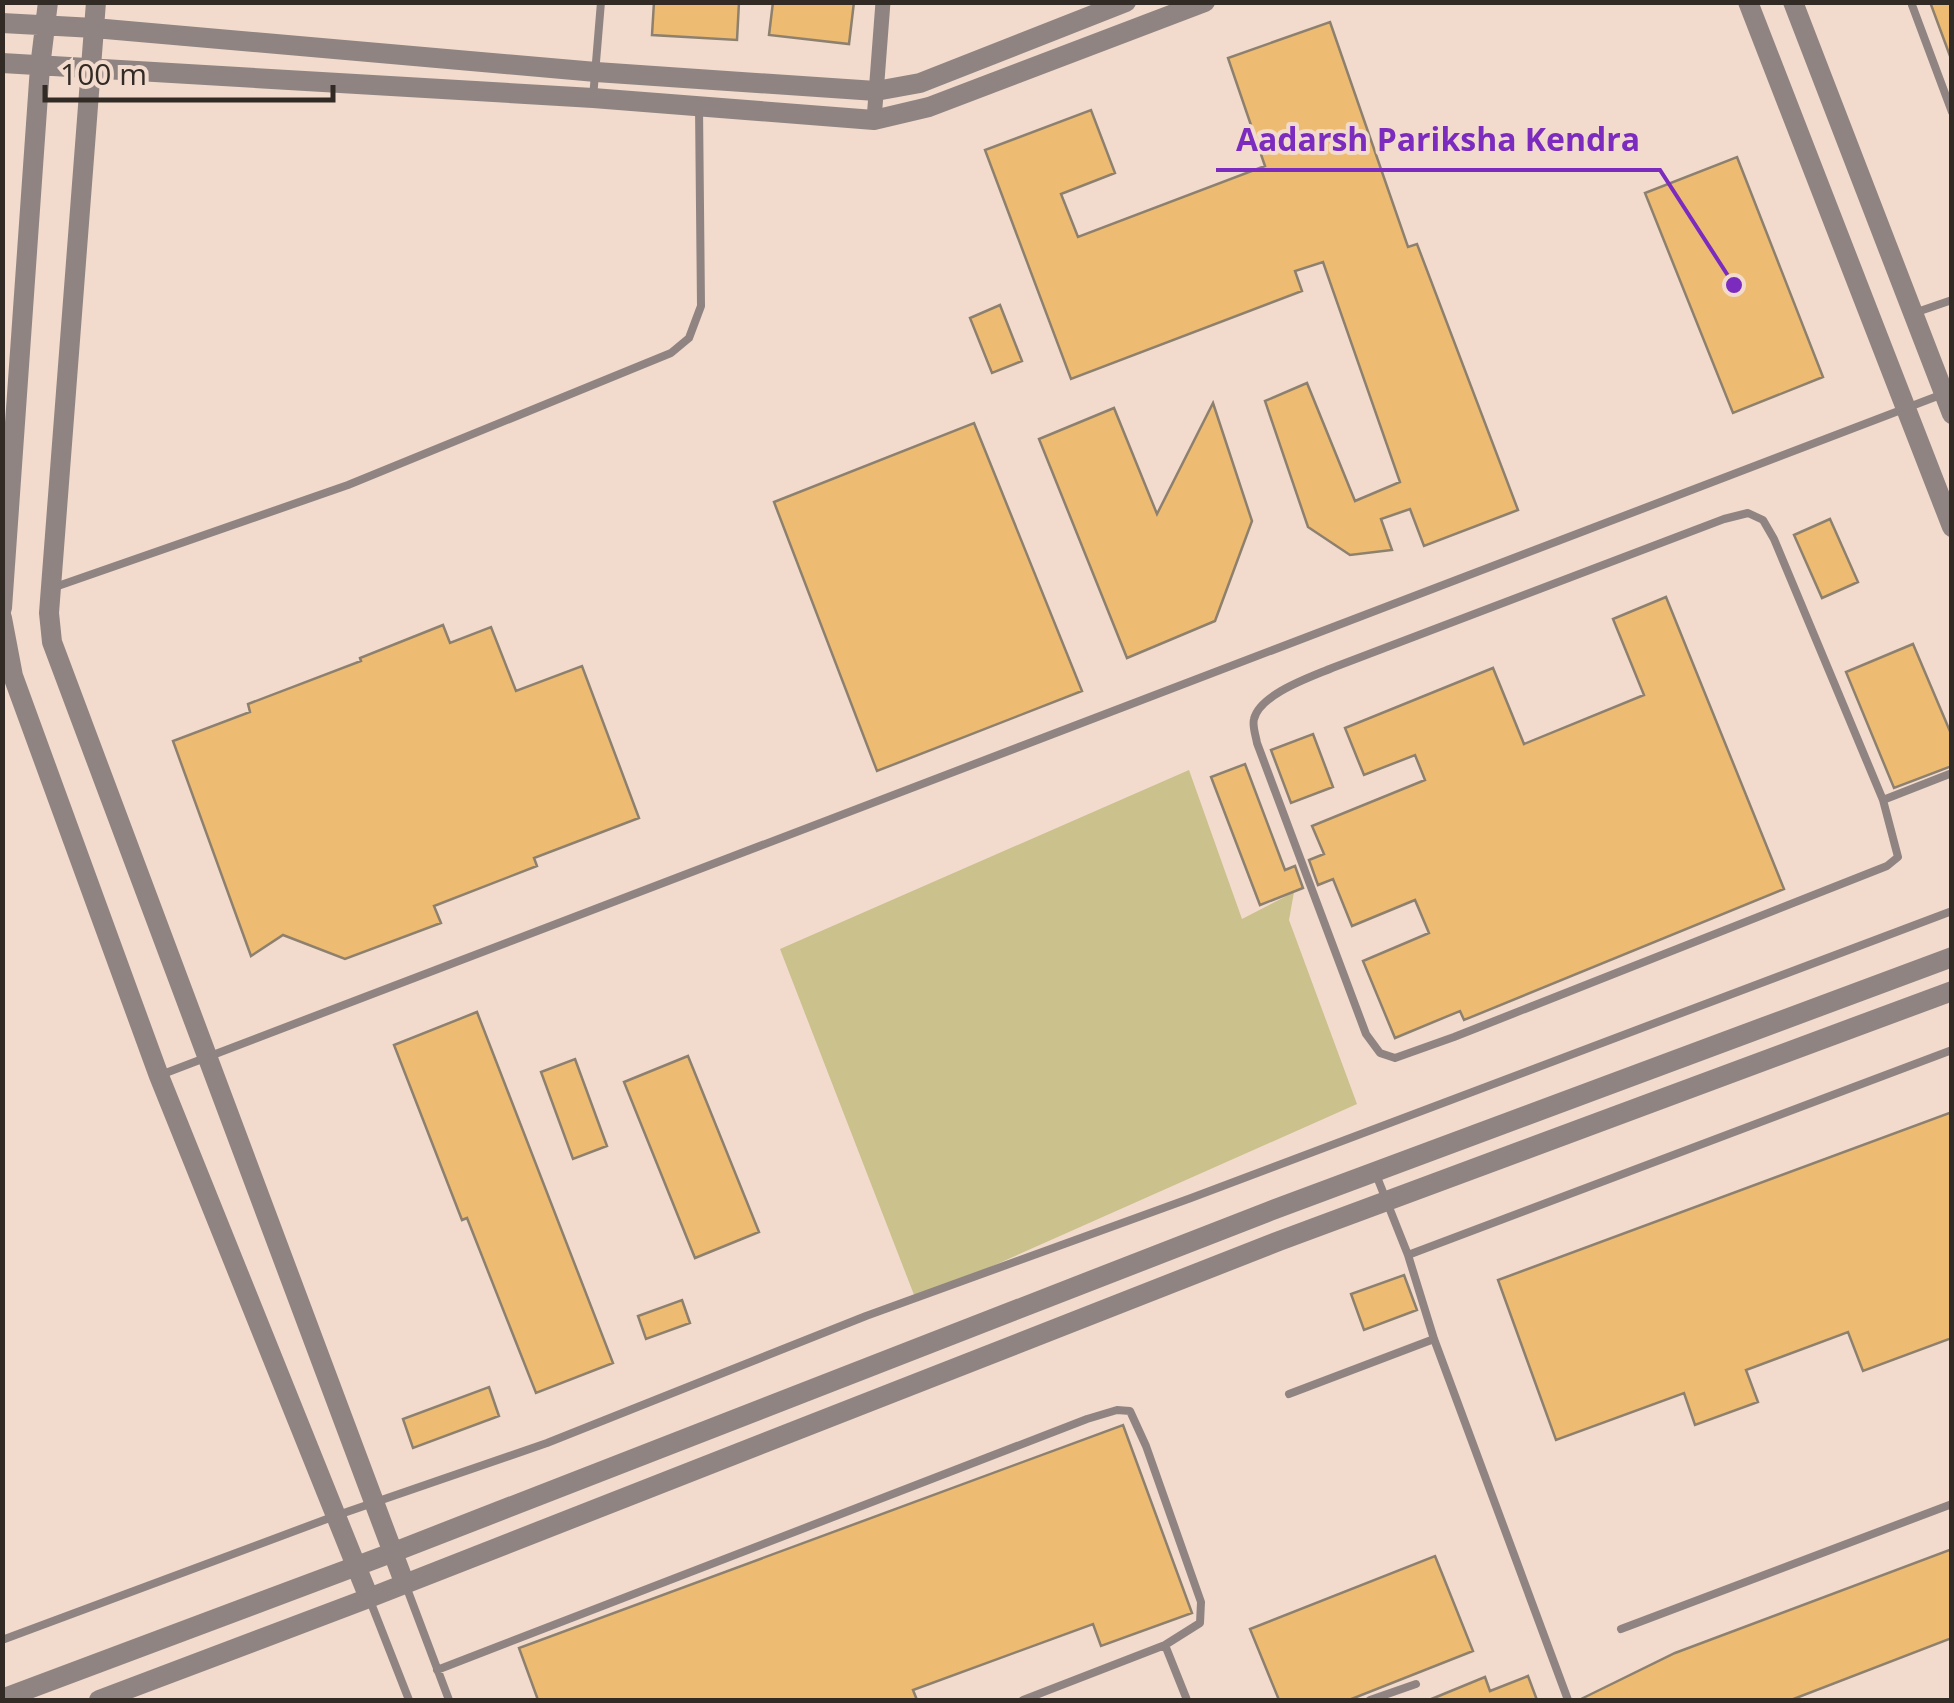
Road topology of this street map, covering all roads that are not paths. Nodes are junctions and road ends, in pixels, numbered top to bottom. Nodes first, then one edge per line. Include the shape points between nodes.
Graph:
1 (48, 2) edge
2 (96, 2) edge
3 (601, 2) edge
4 (884, 2) edge
5 (1126, 2) edge
6 (1206, 2) edge
7 (1748, 2) edge
8 (1792, 2) edge
9 (1912, 5) edge
10 (2, 23) edge
11 (46, 28) junction
12 (94, 28) junction
13 (2, 63) edge
14 (40, 66) junction
15 (92, 70) junction
16 (596, 72) junction
17 (876, 90) junction
18 (593, 98) junction
19 (699, 106) junction
20 (1952, 112) edge
21 (874, 120) junction
22 (1952, 300) edge
23 (1913, 314) junction
24 (1948, 404) edge
25 (1906, 408) junction
26 (1952, 528) edge
27 (50, 589) junction
28 (2, 608) edge
29 (2, 618) edge
30 (8, 676) edge
31 (1952, 773) edge
32 (1883, 800) junction
33 (1952, 911) edge
34 (1952, 957) edge
35 (1952, 991) edge
36 (1952, 1050) edge
37 (207, 1057) junction
38 (159, 1076) junction
39 (1375, 1172) junction
40 (1388, 1202) junction
41 (1408, 1255) junction
42 (1434, 1339) junction
43 (1289, 1394) dead end
44 (375, 1502) junction
45 (1952, 1504) edge
46 (336, 1516) junction
47 (394, 1552) junction
48 (356, 1565) junction
49 (404, 1582) junction
50 (369, 1598) junction
51 (1621, 1629) dead end
52 (2, 1640) edge
53 (1165, 1645) junction
54 (437, 1670) junction
55 (1416, 1684) dead end
56 (2, 1698) edge
57 (100, 1700) edge
58 (410, 1700) edge
59 (449, 1700) edge
60 (1024, 1700) edge
61 (1187, 1700) edge
62 (1370, 1700) edge
63 (1568, 1700) edge

1 - 11 street
2 - 12 street
3 - 16 lane
4 - 17 street
5 - 17 street via 920,83
6 - 21 street via 929,107
7 - 25 street
8 - 23 street
9 - 20 lane
10 - 11 street
11 - 12 street
11 - 14 street
12 - 15 street
12 - 16 street
13 - 14 street
14 - 15 street
14 - 28 street
15 - 18 street
15 - 27 street
16 - 17 street
16 - 18 lane
17 - 21 street
18 - 19 street
19 - 21 street
19 - 27 lane via 700,306 689,338 671,353 348,485
22 - 23 lane
23 - 24 street
24 - 25 lane
25 - 26 street
25 - 37 lane
27 - 37 street via 52,642 63,675
29 - 30 street
30 - 38 street
31 - 32 lane
32 - 32 lane via 1774,538 1763,520 1748,513 1332,668 1284,689 1253,721 1366,1034 1380,1053 1395,1058 1887,866 1898,857
33 - 44 lane via 866,1316 548,1443
34 - 39 street
35 - 40 street
36 - 41 lane
37 - 38 lane
37 - 44 street
38 - 46 street
39 - 40 lane
39 - 47 street
40 - 41 lane
40 - 49 street
41 - 42 lane
42 - 43 lane
42 - 63 lane
44 - 46 lane
44 - 47 street
45 - 51 lane
46 - 48 street
46 - 52 lane
47 - 48 street
47 - 49 street
48 - 50 street
48 - 56 street
49 - 50 street
49 - 54 lane
50 - 57 street
50 - 58 lane
53 - 54 lane via 1200,1622 1200,1602 1146,1446 1130,1411 1118,1410
53 - 60 lane
53 - 61 lane
54 - 59 lane
55 - 62 lane

